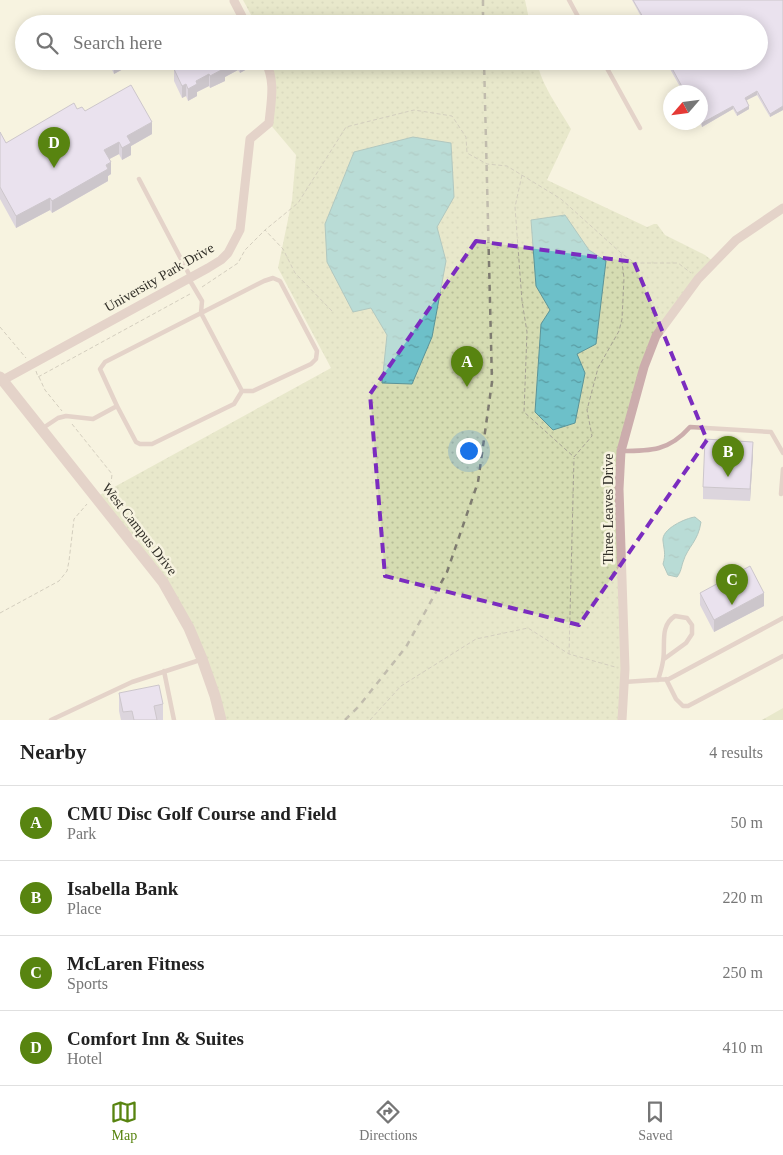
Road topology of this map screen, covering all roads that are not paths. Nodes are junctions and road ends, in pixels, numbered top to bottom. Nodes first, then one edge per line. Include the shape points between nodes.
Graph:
1 (569, 0) edge
2 (234, 1) dead end
3 (241, 15) edge
4 (577, 15) edge
5 (270, 70) edge
6 (608, 70) edge
7 (640, 128) dead end
8 (139, 179) dead end
9 (783, 208) edge
10 (190, 278) junction
11 (201, 313) junction
12 (2, 379) edge
13 (242, 391) junction
14 (117, 406) junction
15 (42, 429) junction
16 (621, 451) junction
17 (783, 453) edge
18 (783, 469) edge
19 (781, 494) dead end
20 (783, 618) edge
21 (783, 656) edge
22 (202, 659) junction
23 (664, 659) junction
24 (164, 672) junction
25 (658, 680) junction
26 (666, 680) junction
27 (624, 682) junction
28 (51, 720) edge
29 (174, 720) edge
30 (221, 720) edge
31 (622, 720) edge

1 - 4 lane
2 - 3 street
5 - 10 street, University Park Drive via 273,82 269,123 250,139 240,230 221,260
6 - 7 lane
8 - 10 lane
9 - 16 street, Three Leaves Drive via 720,255 692,286 656,336
10 - 11 lane via 202,301
10 - 12 street, University Park Drive
11 - 13 lane
11 - 13 lane via 272,278 280,281 318,351 311,364 253,390
11 - 14 lane via 105,362 100,369
12 - 15 street, West Campus Drive
13 - 14 lane via 234,404 152,444 136,442
14 - 15 lane via 94,420 66,416
15 - 22 street, West Campus Drive via 163,582
16 - 17 lane via 666,446 690,427 771,432
16 - 27 street, Three Leaves Drive
18 - 19 lane
20 - 26 lane
21 - 26 lane via 688,706 683,706 676,699
22 - 24 lane
22 - 30 street, West Campus Drive
23 - 23 lane via 667,624 675,616 687,618 692,634 686,643
23 - 25 lane
24 - 28 lane via 132,682
24 - 29 lane
25 - 26 lane
25 - 27 lane
27 - 31 street, Three Leaves Drive

